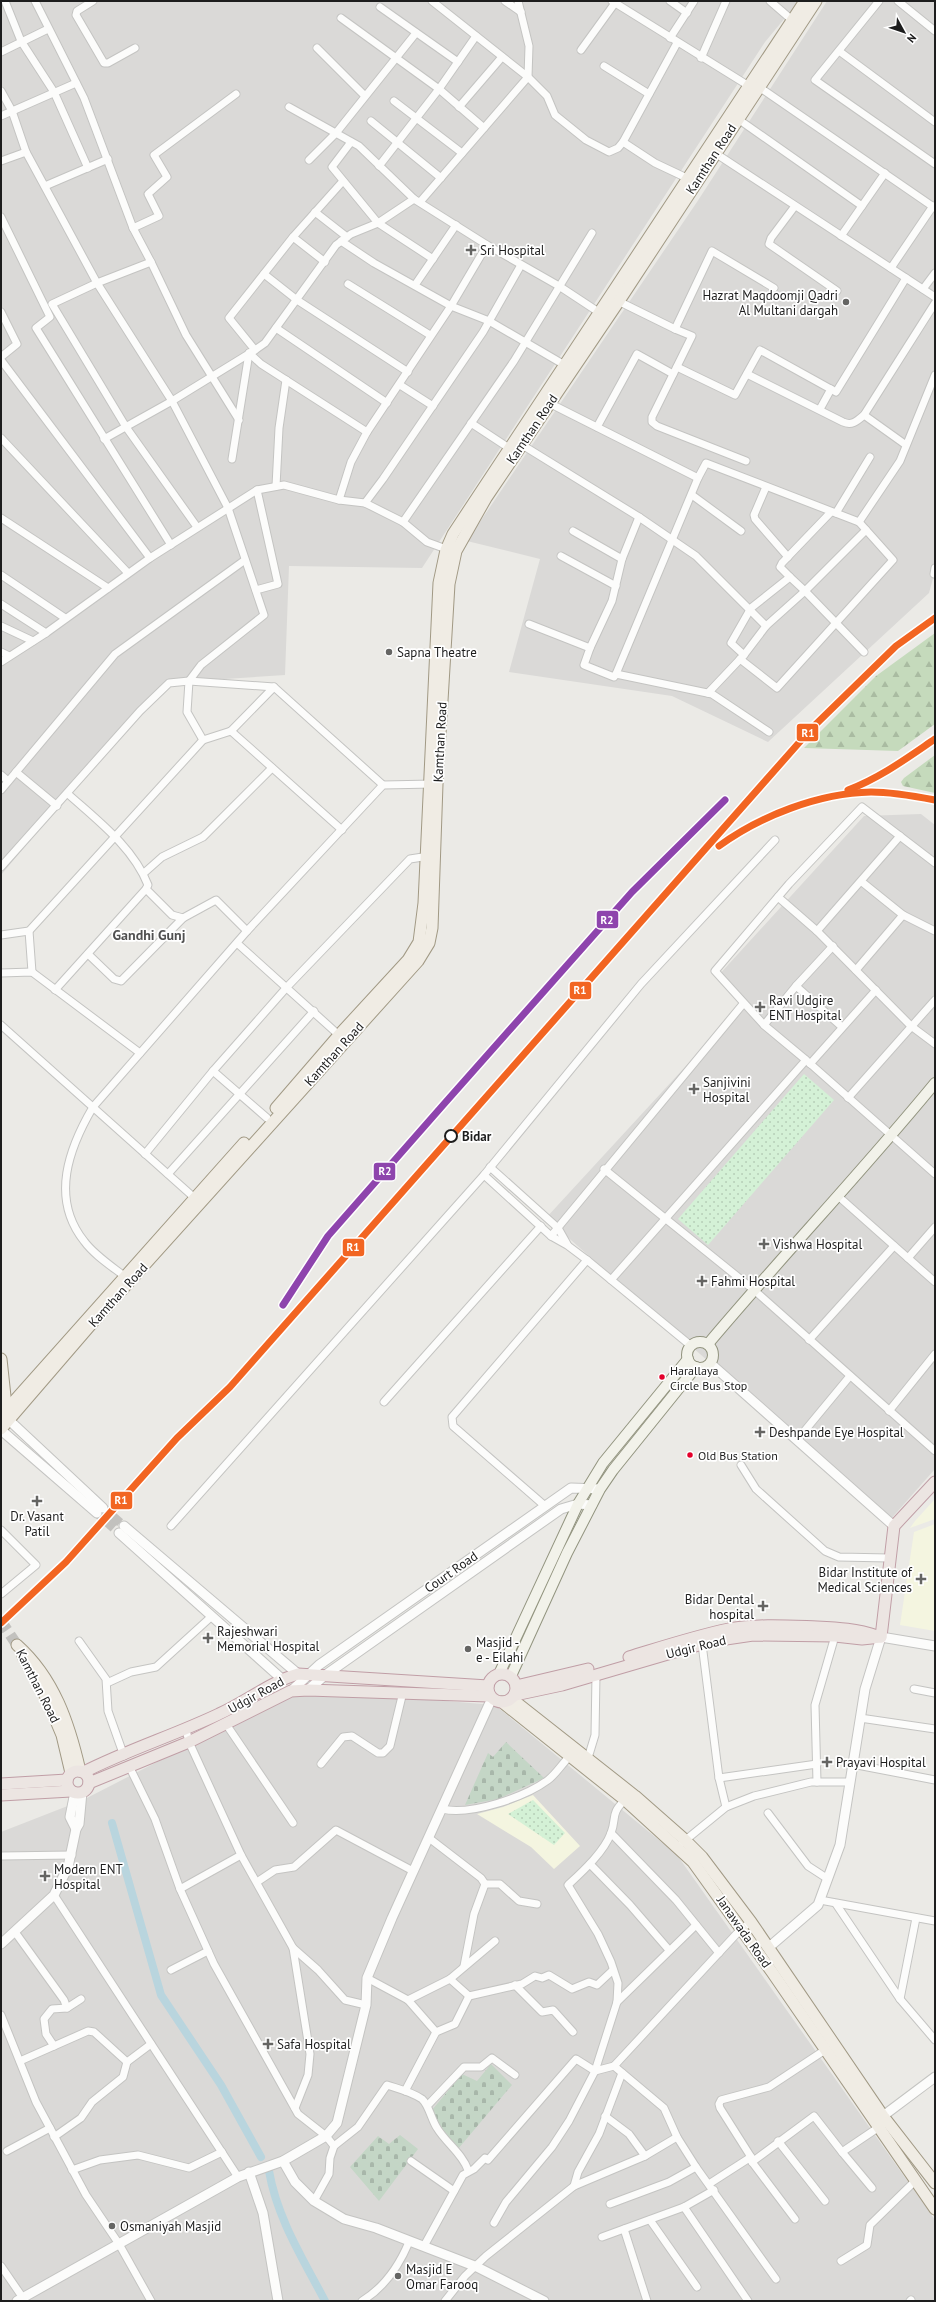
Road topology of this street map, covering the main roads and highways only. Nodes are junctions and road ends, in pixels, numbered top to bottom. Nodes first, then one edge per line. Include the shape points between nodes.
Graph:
1 (805, 1) edge
2 (816, 1) edge
3 (751, 92) junction
4 (692, 181) junction
5 (568, 367) junction
6 (515, 444) junction
7 (343, 1038) junction
8 (935, 1083) edge
9 (198, 1201) junction
10 (708, 1344) junction
11 (1, 1359) edge
12 (688, 1359) junction
13 (696, 1367) junction
14 (5, 1412) edge
15 (1, 1430) edge
16 (935, 1482) edge
17 (881, 1637) junction
18 (499, 1674) junction
19 (503, 1692) junction
20 (77, 1782) junction
21 (1, 1784) edge
22 (1, 1795) edge
23 (681, 1843) junction
24 (935, 2183) edge
25 (935, 2209) edge

1 - 3 main road, Kamthan Road
2 - 3 main road, Kamthan Road
3 - 4 main road, Kamthan Road
3 - 4 main road, Kamthan Road via 738,119
4 - 5 main road, Kamthan Road via 600,313
4 - 5 main road, Kamthan Road via 618,301
5 - 6 main road, Kamthan Road
5 - 6 main road, Kamthan Road via 550,403
6 - 7 main road, Kamthan Road via 482,504 451,550 440,649 430,856 434,904 430,943 418,961
7 - 9 main road, Kamthan Road
7 - 9 main road, Kamthan Road via 267,1118
8 - 10 main road
9 - 14 main road, Kamthan Road
10 - 12 main road via 699,1341 690,1345
10 - 13 main road via 713,1353 710,1363 704,1367
11 - 14 main road
12 - 13 main road
12 - 18 main road via 603,1463 587,1489
13 - 19 main road via 600,1489 567,1553
14 - 15 main road, Kamthan Road
16 - 17 highway via 894,1526
17 - 19 highway, Udgir Road via 862,1639 836,1636 753,1635 702,1644 562,1685
17 - 19 highway, Udgir Road via 862,1631 832,1628 757,1626 729,1629
18 - 19 highway
18 - 19 highway via 490,1681
19 - 20 highway, Udgir Road via 291,1691 189,1742 129,1766
19 - 20 highway, Udgir Road via 303,1674 283,1680 239,1705 124,1756
19 - 23 main road, Janawada Road via 588,1758
19 - 23 main road, Janawada Road via 569,1757
20 - 20 main road, Kamthan Road via 62,1734 46,1697 17,1644 34,1661 52,1689 68,1725
20 - 21 highway, Udgir Road
20 - 22 highway, Udgir Road
23 - 24 main road, Janawada Road via 706,1863 751,1922 885,2119
23 - 25 main road, Janawada Road

